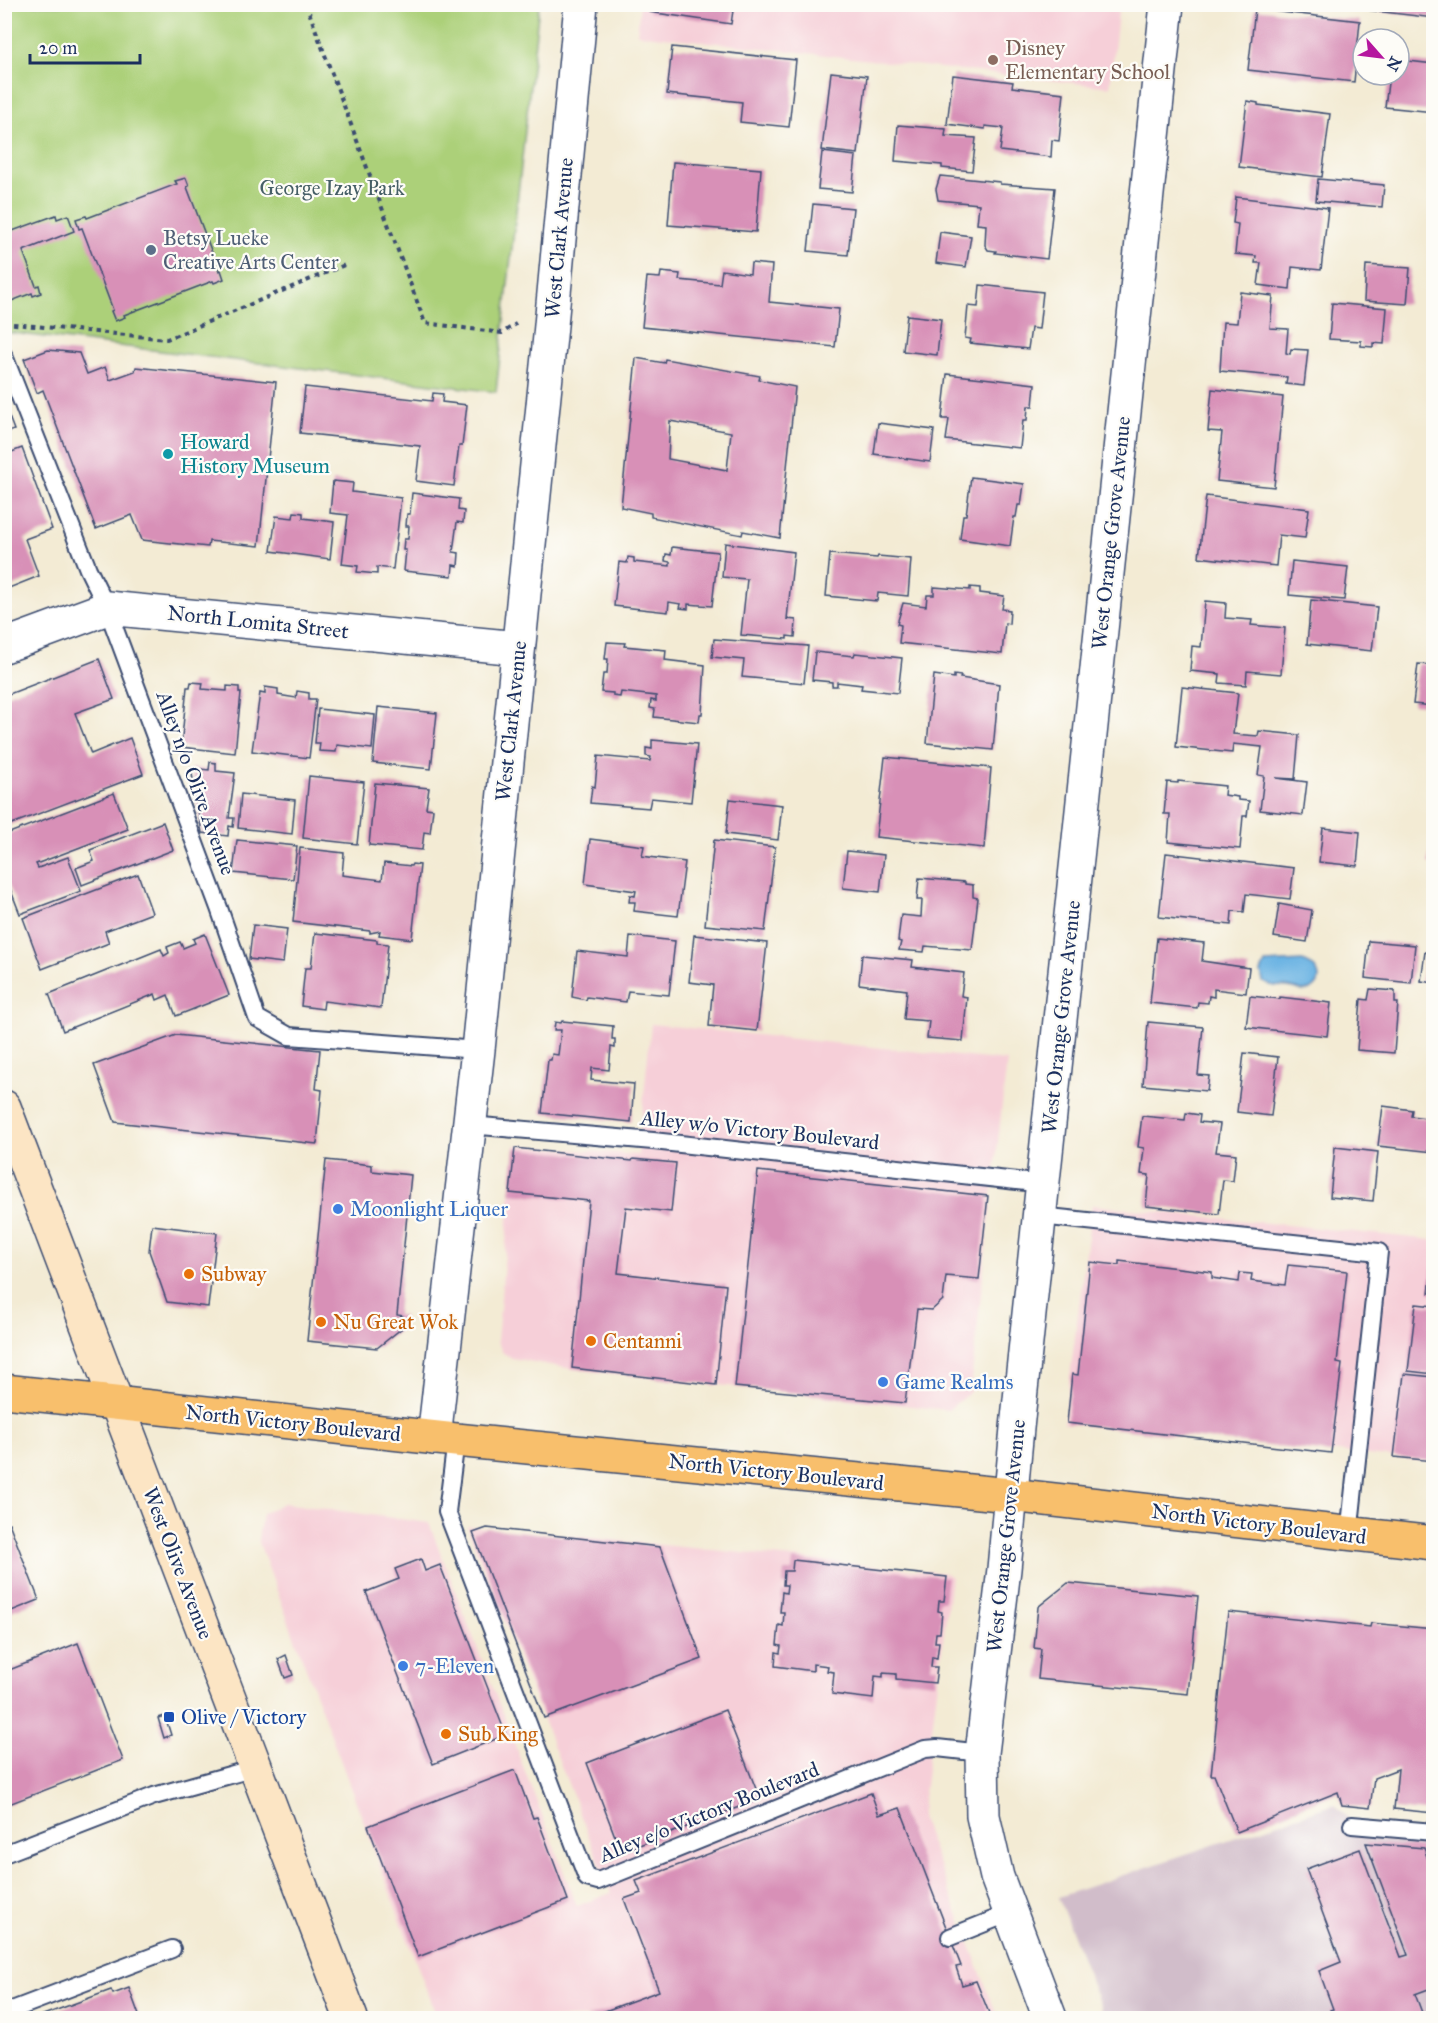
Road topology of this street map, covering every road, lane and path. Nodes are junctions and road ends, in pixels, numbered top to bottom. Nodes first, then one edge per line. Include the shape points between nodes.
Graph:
1 (306, 4) edge
2 (581, 4) edge
3 (1167, 4) edge
4 (347, 264) dead end
5 (519, 322) dead end
6 (4, 323) edge
7 (4, 356) edge
8 (107, 608) junction
9 (4, 646) edge
10 (518, 648) junction
11 (478, 1050) junction
12 (6, 1116) edge
13 (470, 1125) junction
14 (1044, 1184) junction
15 (1040, 1216) junction
16 (4, 1391) edge
17 (118, 1404) junction
18 (445, 1439) junction
19 (1010, 1495) junction
20 (1349, 1535) junction
21 (1434, 1544) edge
22 (982, 1753) junction
23 (255, 1768) junction
24 (1352, 1825) dead end
25 (1434, 1832) edge
26 (4, 1854) edge
27 (1010, 1913) junction
28 (950, 1937) dead end
29 (172, 1949) dead end
30 (4, 2013) edge
31 (351, 2019) edge
32 (1050, 2019) edge

1 - 5 path via 425,323 502,333
2 - 10 street, West Clark Avenue
3 - 14 street, West Orange Grove Avenue
4 - 6 path via 167,339
7 - 8 lane, Alley n/o Olive Avenue
8 - 9 street, North Lomita Street
8 - 10 street, North Lomita Street
8 - 11 lane, Alley n/o Olive Avenue via 257,1017 289,1036
10 - 11 street, West Clark Avenue
11 - 13 street, West Clark Avenue
12 - 17 main road, West Olive Avenue
13 - 14 lane, Alley w/o Victory Boulevard
13 - 18 street, West Clark Avenue
14 - 15 street, West Orange Grove Avenue
15 - 19 street, West Orange Grove Avenue
15 - 20 lane via 1379,1252
16 - 17 main road, North Victory Boulevard
17 - 18 main road, North Victory Boulevard
17 - 23 main road, West Olive Avenue
18 - 19 main road, North Victory Boulevard
18 - 22 lane, Alley e/o Victory Boulevard via 447,1512 587,1878 598,1881 925,1749
19 - 20 main road, North Victory Boulevard
19 - 22 street, West Orange Grove Avenue
20 - 21 main road, North Victory Boulevard
22 - 27 street, West Orange Grove Avenue via 983,1816
23 - 26 lane via 154,1796
23 - 31 main road, West Olive Avenue
24 - 25 lane
27 - 28 lane
27 - 32 street, West Orange Grove Avenue
29 - 30 lane

